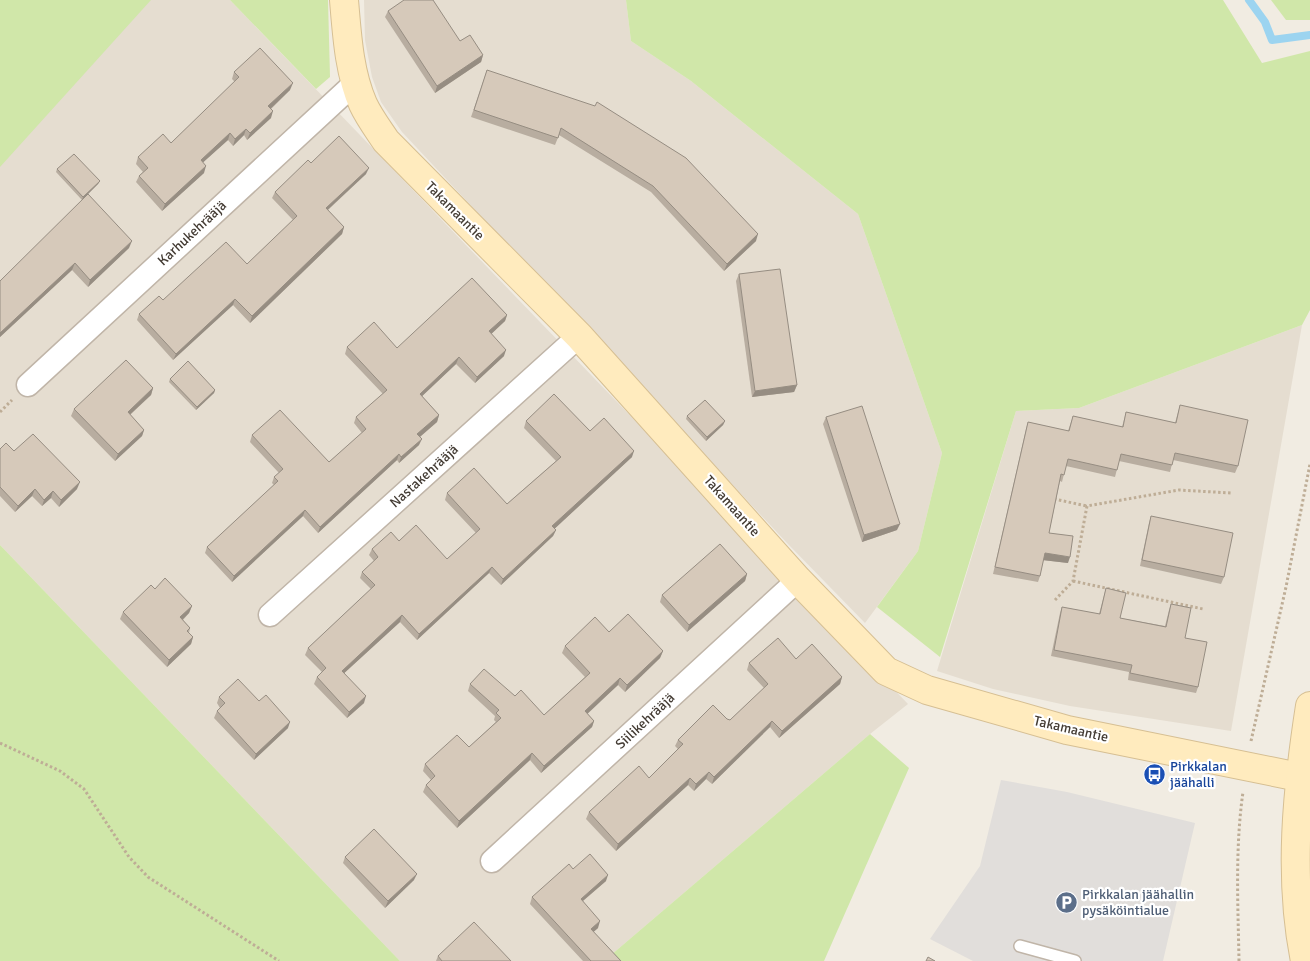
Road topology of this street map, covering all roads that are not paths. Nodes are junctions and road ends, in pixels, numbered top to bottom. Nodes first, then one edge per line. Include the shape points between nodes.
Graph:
1 (344, 0) edge
2 (356, 82) junction
3 (579, 336) junction
4 (28, 386) dead end
5 (798, 580) junction
6 (270, 615) dead end
7 (1310, 706) edge
8 (1300, 777) junction
9 (492, 861) dead end
10 (1020, 946) dead end
11 (1075, 961) edge
12 (1305, 961) edge

1 - 2 street, Takamaantie via 349,53
2 - 3 street, Takamaantie via 363,105 386,141
2 - 4 street, Karhukehrääjä
3 - 5 street, Takamaantie
3 - 6 street, Nastakehrääjä
5 - 8 street, Takamaantie via 886,672 927,690 1067,730
5 - 9 street, Siilikehrääjä
7 - 8 street
8 - 12 street via 1296,860
10 - 11 lane

